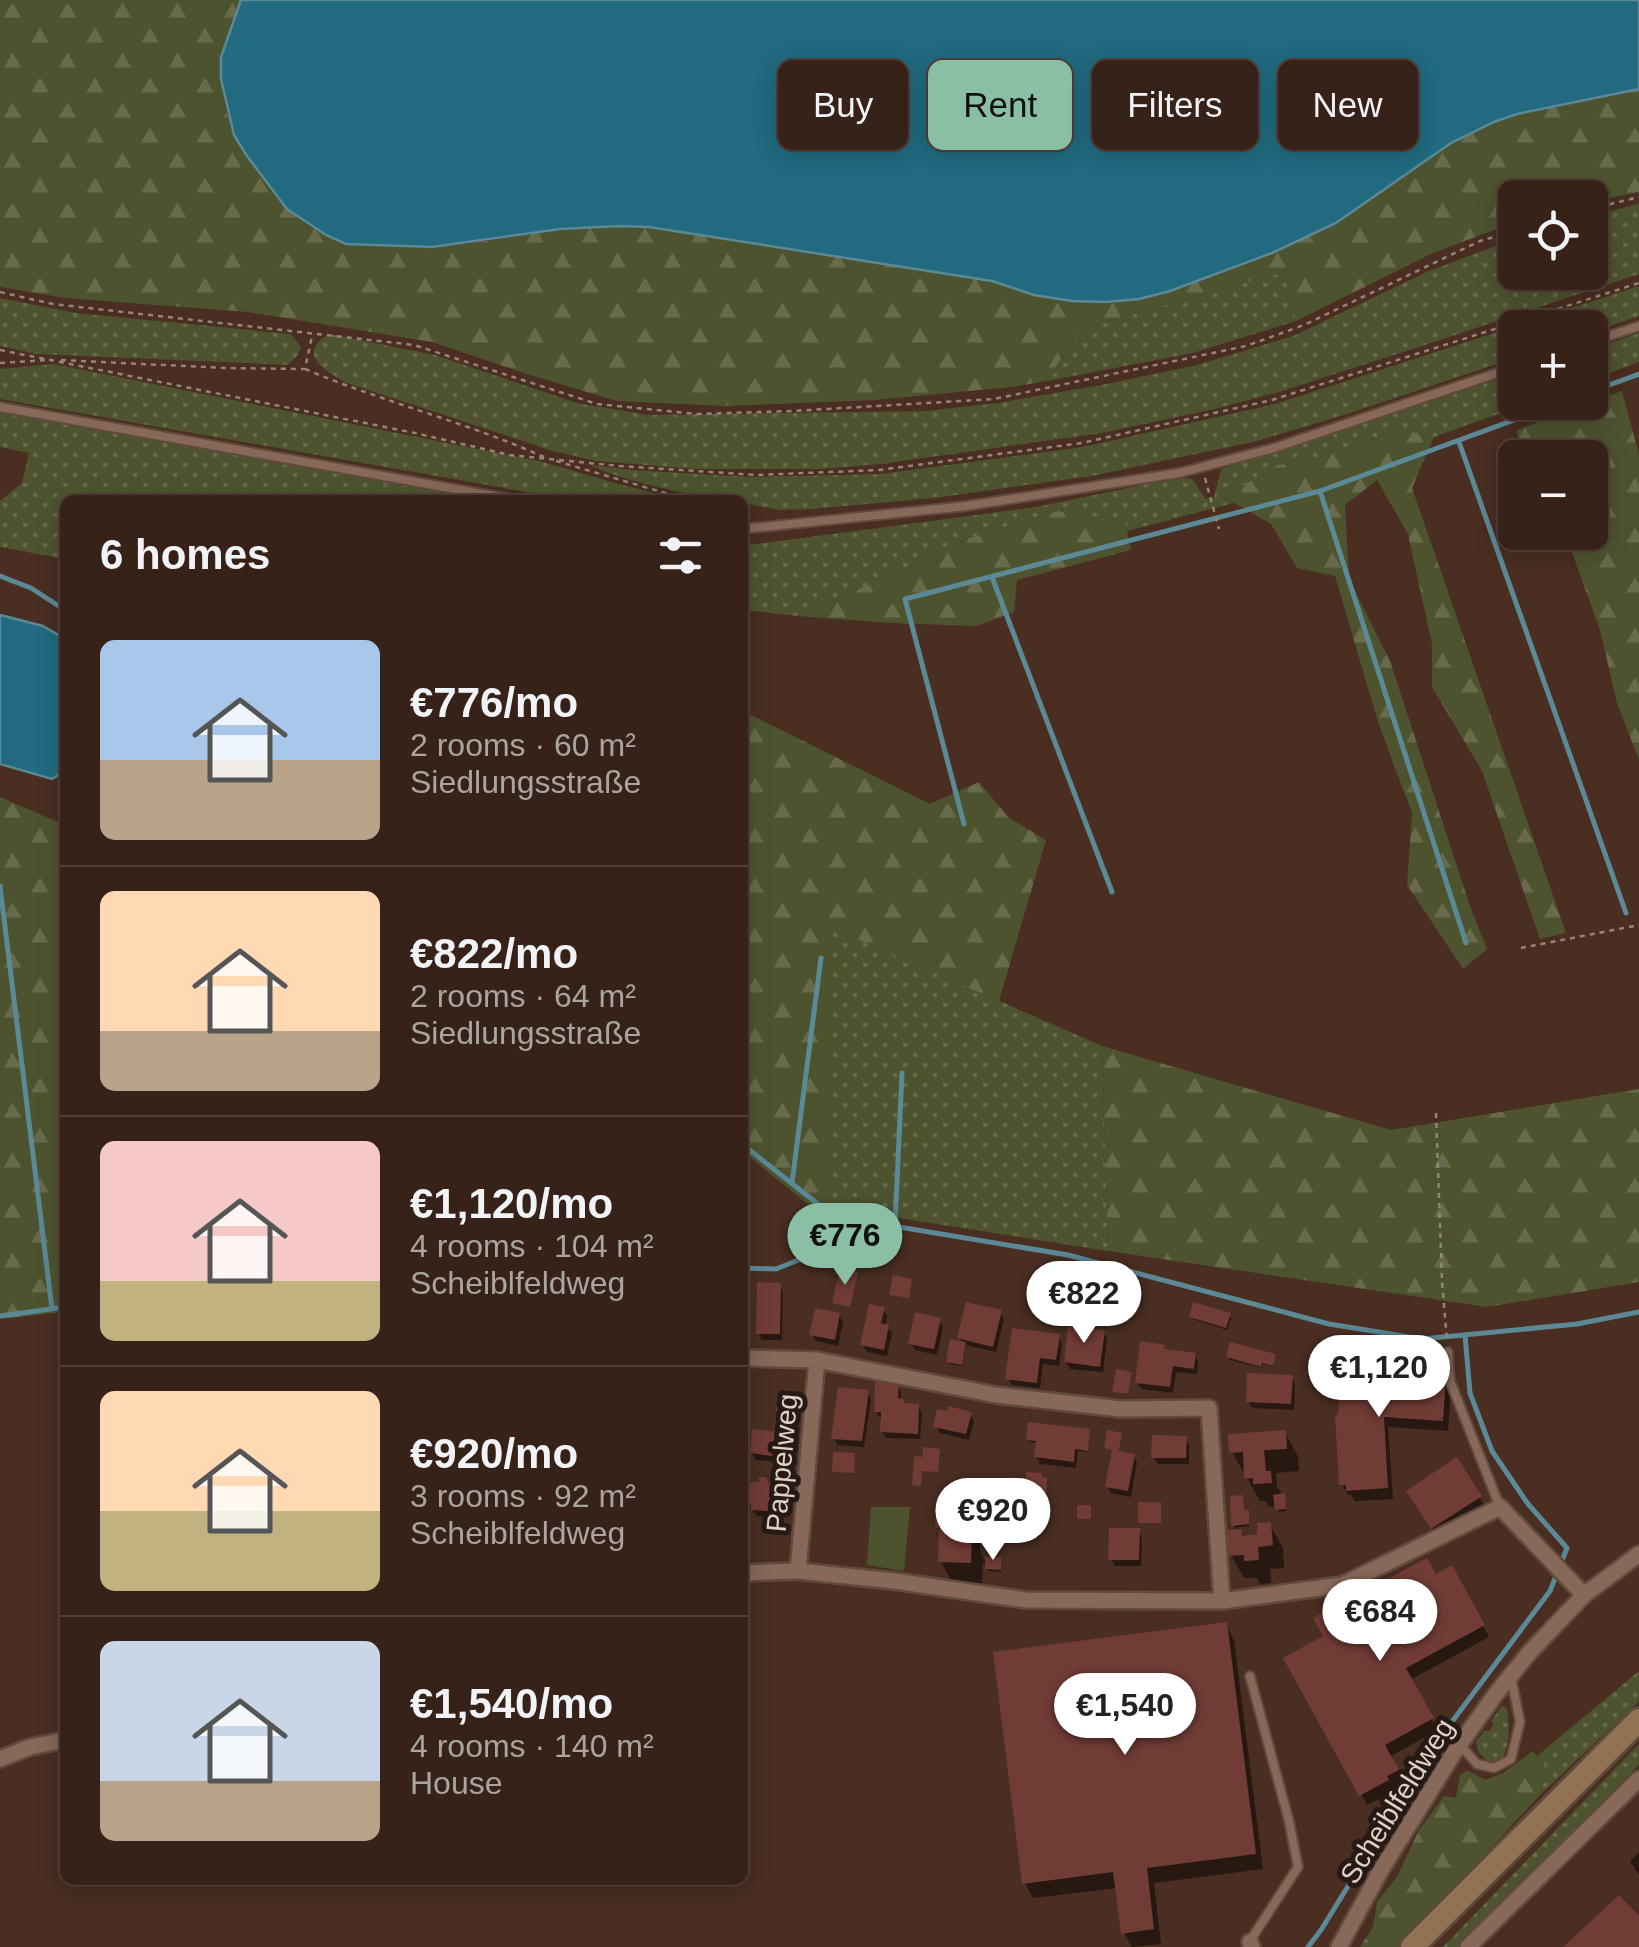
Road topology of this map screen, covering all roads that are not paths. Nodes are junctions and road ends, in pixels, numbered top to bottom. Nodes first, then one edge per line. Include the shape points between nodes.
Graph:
1 (1639, 326) edge
2 (1608, 336) edge
3 (1498, 373) edge
4 (0, 407) edge
5 (488, 495) edge
6 (748, 527) edge
7 (1448, 1352) road end
8 (748, 1358) edge
9 (817, 1360) junction
10 (1500, 1507) junction
11 (1639, 1554) edge
12 (798, 1571) junction
13 (748, 1574) edge
14 (1584, 1595) junction
15 (1222, 1601) junction
16 (1250, 1676) dead end
17 (1510, 1676) junction
18 (1639, 1720) edge
19 (60, 1741) edge
20 (1460, 1745) junction
21 (0, 1759) edge
22 (1639, 1779) edge
23 (1251, 1944) edge
24 (1338, 1947) edge
25 (1412, 1947) edge
26 (1468, 1947) edge

1 - 2 lane
3 - 6 lane via 1178,473 966,506
4 - 5 lane
7 - 10 lane via 1450,1381
8 - 9 street
9 - 12 street, Pappelweg
9 - 15 street via 996,1396 1121,1409 1210,1408
10 - 14 street
10 - 15 street via 1342,1586
11 - 14 street, Scheiblfeldweg
12 - 13 street
12 - 15 street via 1026,1600
14 - 17 street, Scheiblfeldweg
16 - 23 lane via 1298,1867
17 - 20 street, Scheiblfeldweg
17 - 20 lane via 1520,1722 1511,1759 1494,1768 1477,1764
18 - 25 main road
19 - 21 street
20 - 24 street, Scheiblfeldweg
22 - 26 street

